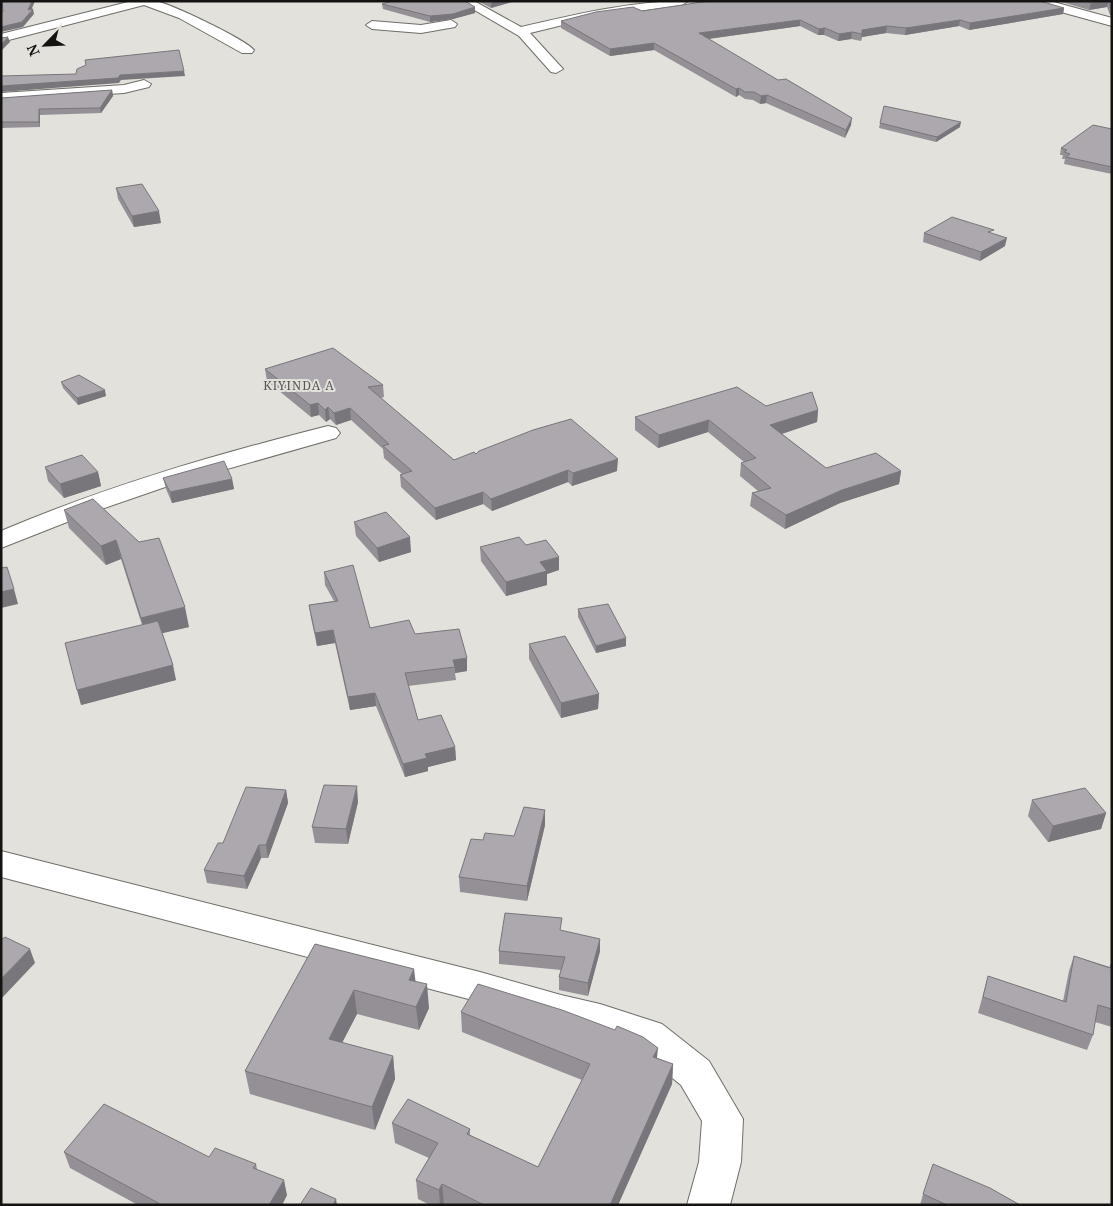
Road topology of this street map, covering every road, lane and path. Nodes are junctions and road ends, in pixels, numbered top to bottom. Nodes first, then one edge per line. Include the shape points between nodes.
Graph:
1 (465, 1) edge
2 (682, 1) edge
3 (1036, 1) edge
4 (146, 2) edge
5 (490, 14) junction
6 (1112, 22) edge
7 (372, 26) dead end
8 (520, 31) junction
9 (1, 38) edge
10 (247, 50) dead end
11 (556, 69) dead end
12 (144, 84) dead end
13 (1, 97) edge
14 (328, 433) dead end
15 (1, 540) edge
16 (1, 864) edge
17 (708, 1205) edge

1 - 5 street
2 - 8 street via 596,13
3 - 6 street
4 - 9 street
4 - 10 street
5 - 7 street via 426,30
5 - 8 street
8 - 11 street
12 - 13 street via 124,89
14 - 15 street via 234,456 142,485
16 - 17 street via 480,987 648,1036 695,1073 723,1119 720,1162

